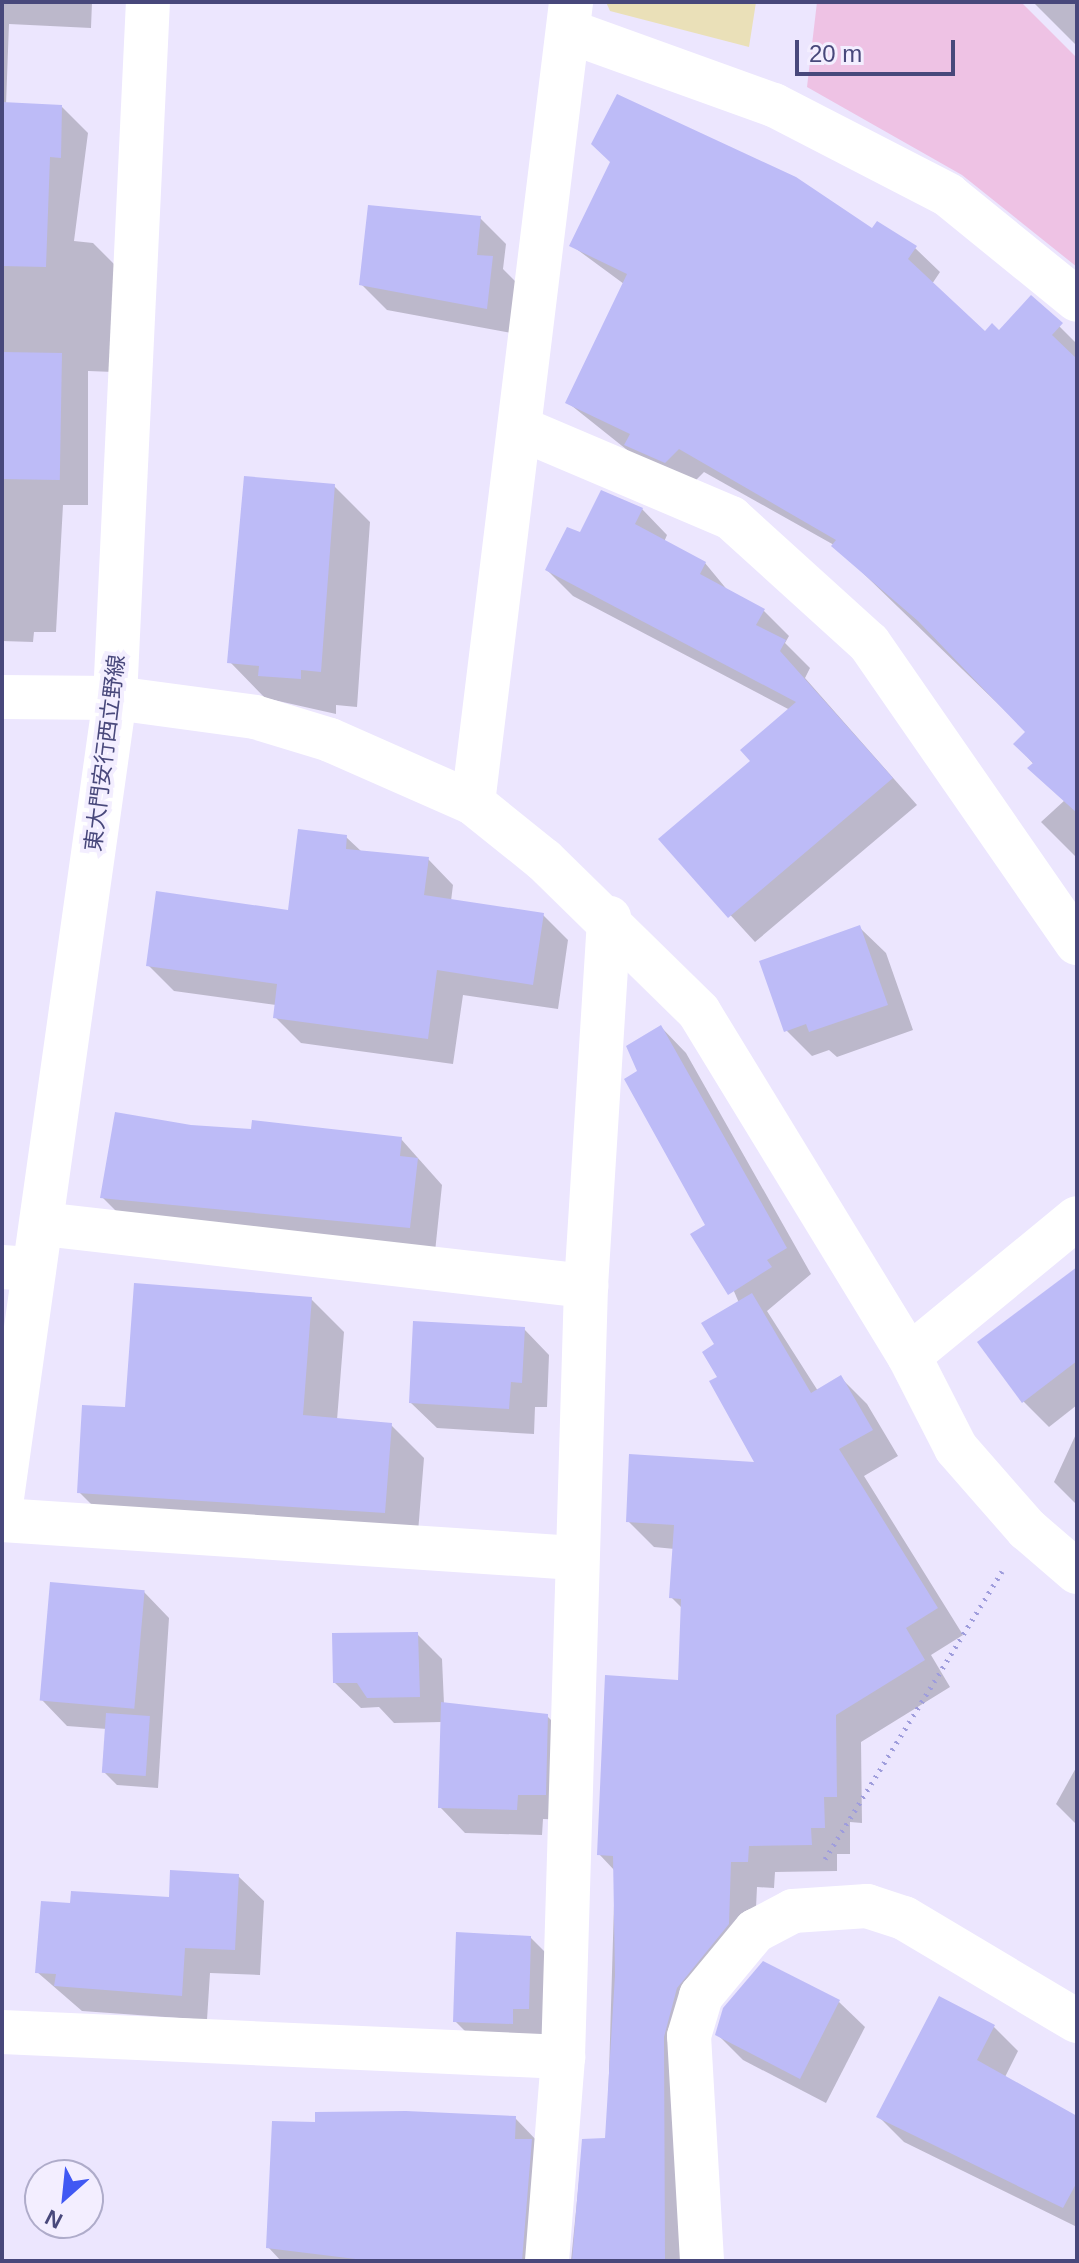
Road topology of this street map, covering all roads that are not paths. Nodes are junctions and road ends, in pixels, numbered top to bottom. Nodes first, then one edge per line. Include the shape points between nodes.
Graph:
1 (148, 2) edge
2 (570, 16) edge
3 (1077, 300) edge
4 (524, 430) junction
5 (2, 697) edge
6 (115, 698) junction
7 (473, 803) junction
8 (609, 918) junction
9 (1077, 943) edge
10 (1077, 1218) edge
11 (43, 1224) junction
12 (18, 1268) edge
13 (586, 1286) junction
14 (909, 1356) junction
15 (2, 1498) edge
16 (2, 1520) edge
17 (575, 1558) junction
18 (1077, 1572) edge
19 (1077, 2021) edge
20 (2, 2032) edge
21 (563, 2057) junction
22 (714, 2255) edge
23 (547, 2261) edge

1 - 6 street, 東大門安行西立野線
2 - 3 street via 774,105 948,195
2 - 4 street
4 - 7 street
4 - 9 street via 731,518 869,643
5 - 6 street
6 - 7 street via 255,717 330,740
6 - 11 street, 東大門安行西立野線
7 - 8 street
8 - 13 street
8 - 14 street via 699,1012
10 - 14 street
11 - 12 street, 東大門安行西立野線
11 - 13 street
12 - 15 street, 東大門安行西立野線
13 - 17 street
14 - 18 street via 956,1448 1027,1529
16 - 17 street
17 - 21 street
19 - 22 street via 904,1918 833,1903 793,1911 755,1931 701,1996 689,2036
20 - 21 street
21 - 23 street

